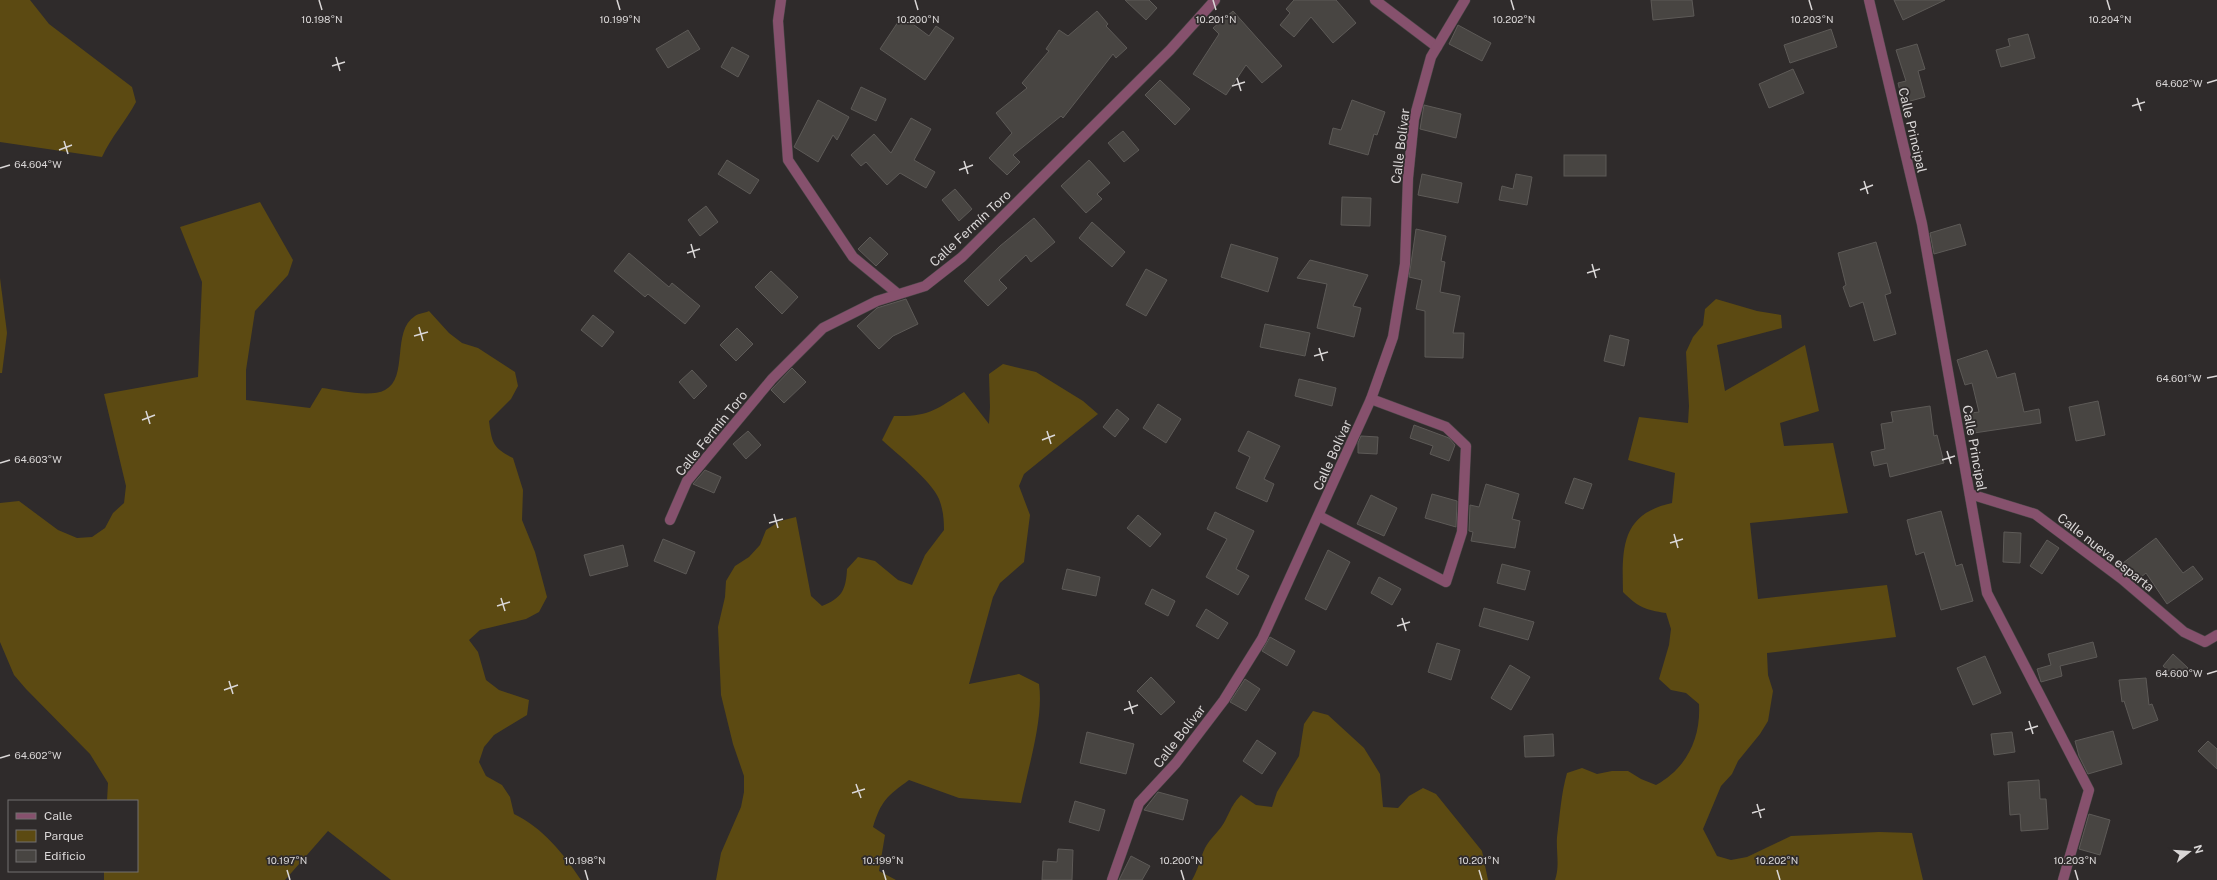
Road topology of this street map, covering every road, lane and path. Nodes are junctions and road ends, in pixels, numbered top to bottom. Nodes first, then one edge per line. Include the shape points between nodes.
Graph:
1 (781, 0) edge
2 (1215, 0) edge
3 (1375, 0) edge
4 (1465, 0) edge
5 (1868, 0) edge
6 (1437, 47) junction
7 (898, 294) junction
8 (1371, 399) junction
9 (1970, 494) junction
10 (1319, 516) junction
11 (670, 520) dead end
12 (2217, 635) edge
13 (1112, 880) edge
14 (2063, 880) edge

1 - 7 street via 778,21 788,160 853,258
2 - 7 street, Calle Fermín Toro via 1170,50 962,257 925,286
3 - 6 street
4 - 6 street, Calle Bolívar
5 - 9 street, Calle Principal via 1922,224
6 - 8 street, Calle Bolívar via 1431,57 1414,119 1408,178 1405,264 1394,337
7 - 11 street, Calle Fermín Toro via 877,301 823,328 772,379 687,481
8 - 10 street, Calle Bolívar
8 - 10 street via 1446,426 1466,446 1462,532 1446,582
9 - 12 street, Calle nueva esparta via 2035,514 2122,579 2184,632 2205,642
9 - 14 street, Calle Principal via 1987,593 2089,790
10 - 13 street, Calle Bolívar via 1262,640 1219,706 1176,763 1139,803

